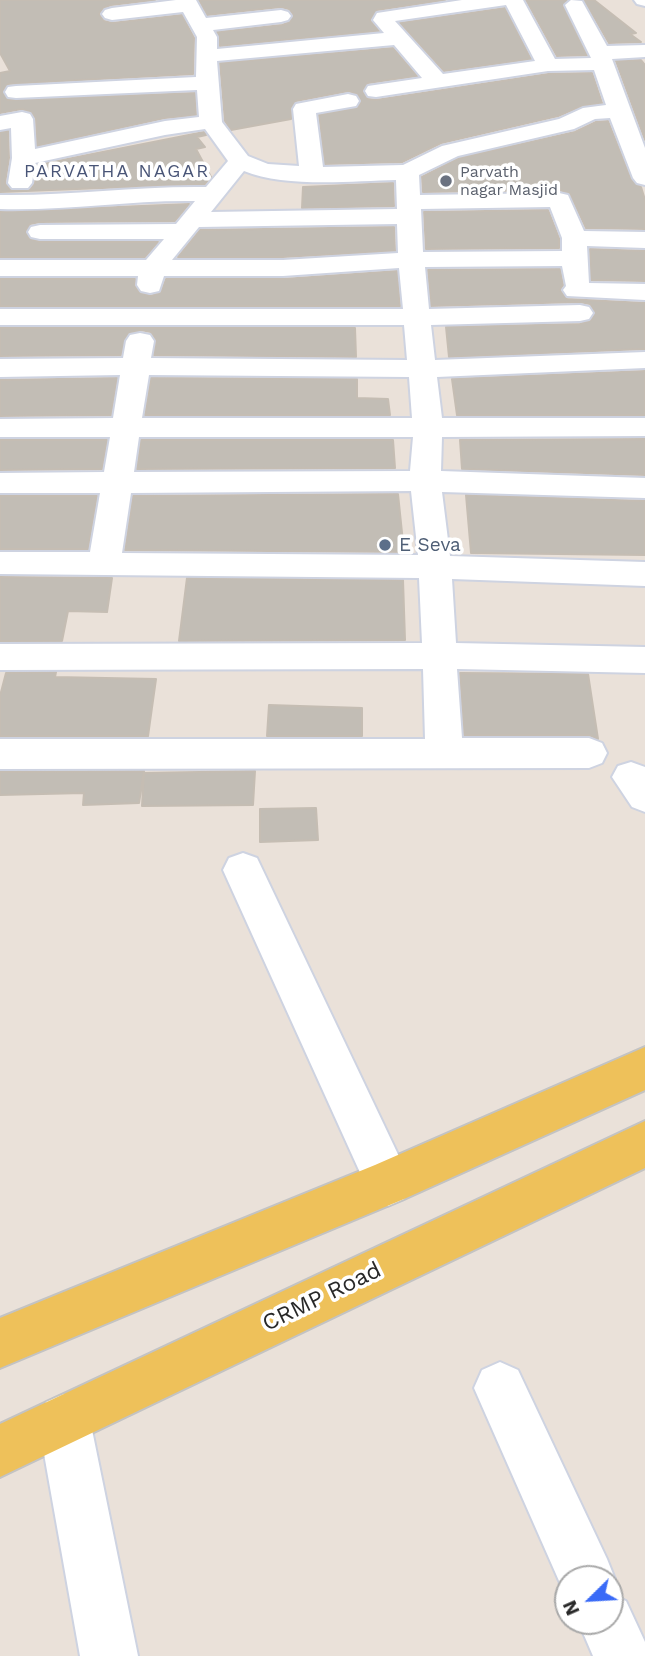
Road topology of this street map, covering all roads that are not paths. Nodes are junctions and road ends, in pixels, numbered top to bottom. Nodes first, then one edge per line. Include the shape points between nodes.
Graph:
1 (504, 0) edge
2 (513, 0) edge
3 (575, 5) dead end
4 (192, 10) edge
5 (112, 14) dead end
6 (281, 16) dead end
7 (400, 38) junction
8 (645, 51) edge
9 (207, 56) junction
10 (601, 59) junction
11 (548, 65) junction
12 (437, 80) junction
13 (207, 83) junction
14 (376, 91) dead end
15 (348, 102) dead end
16 (620, 110) junction
17 (11, 121) edge
18 (211, 122) junction
19 (24, 158) junction
20 (240, 161) junction
21 (407, 172) junction
22 (312, 174) junction
23 (645, 178) edge
24 (212, 194) junction
25 (8, 202) edge
26 (409, 209) junction
27 (188, 226) junction
28 (40, 232) dead end
29 (645, 240) edge
30 (574, 248) junction
31 (411, 260) junction
32 (0, 268) edge
33 (152, 269) junction
34 (645, 292) edge
35 (578, 302) junction
36 (145, 315) junction
37 (0, 317) edge
38 (418, 317) junction
39 (645, 360) edge
40 (591, 361) junction
41 (135, 366) junction
42 (0, 368) edge
43 (424, 369) junction
44 (128, 426) junction
45 (645, 427) edge
46 (0, 428) edge
47 (428, 428) junction
48 (425, 481) junction
49 (0, 482) edge
50 (117, 483) junction
51 (645, 488) edge
52 (0, 563) edge
53 (104, 564) junction
54 (435, 567) junction
55 (645, 575) edge
56 (438, 656) junction
57 (0, 657) edge
58 (645, 660) edge
59 (444, 753) junction
60 (589, 753) dead end
61 (0, 754) edge
62 (243, 870) dead end
63 (645, 1068) edge
64 (645, 1144) edge
65 (387, 1183) junction
66 (0, 1343) edge
67 (500, 1388) dead end
68 (64, 1420) junction
69 (0, 1451) edge
70 (581, 1565) edge
71 (612, 1635) edge
72 (109, 1656) edge
73 (622, 1656) edge

1 - 7 street via 384,17
2 - 11 street
3 - 10 street
4 - 5 street
4 - 6 street
4 - 9 street via 207,37
7 - 9 street
7 - 12 street
8 - 10 street
9 - 13 street
10 - 11 street
10 - 16 street
11 - 12 street
12 - 14 street
13 - 17 street via 147,89 11,83
13 - 18 street
15 - 22 street via 304,109
16 - 21 street via 591,113 566,124 450,151
16 - 23 street
17 - 19 street
18 - 19 street
18 - 20 street
19 - 25 street
20 - 22 street via 264,171
20 - 24 street
21 - 22 street
21 - 26 street
24 - 25 street
24 - 27 street
26 - 27 street
26 - 30 street via 556,198 563,205
26 - 31 street
27 - 28 street
27 - 33 street
29 - 30 street
30 - 31 street
30 - 35 street
31 - 33 street via 283,268
31 - 38 street
32 - 33 street
33 - 36 street
34 - 35 street
35 - 38 street
35 - 40 street
36 - 37 street
36 - 38 street
36 - 41 street
38 - 43 street
39 - 40 street
40 - 43 street
41 - 42 street
41 - 43 street
41 - 44 street
43 - 47 street
44 - 46 street
44 - 47 street
44 - 50 street
45 - 47 street
47 - 48 street
48 - 50 street
48 - 51 street
48 - 54 street
49 - 50 street
50 - 53 street
52 - 53 street
53 - 54 street
54 - 55 street
54 - 56 street
56 - 57 street
56 - 58 street
56 - 59 street
59 - 60 street
59 - 61 street
62 - 65 street
63 - 65 main road
64 - 68 main road, CRMP Road
65 - 66 main road
67 - 70 street
68 - 69 main road, CRMP Road
68 - 72 street
71 - 73 street

